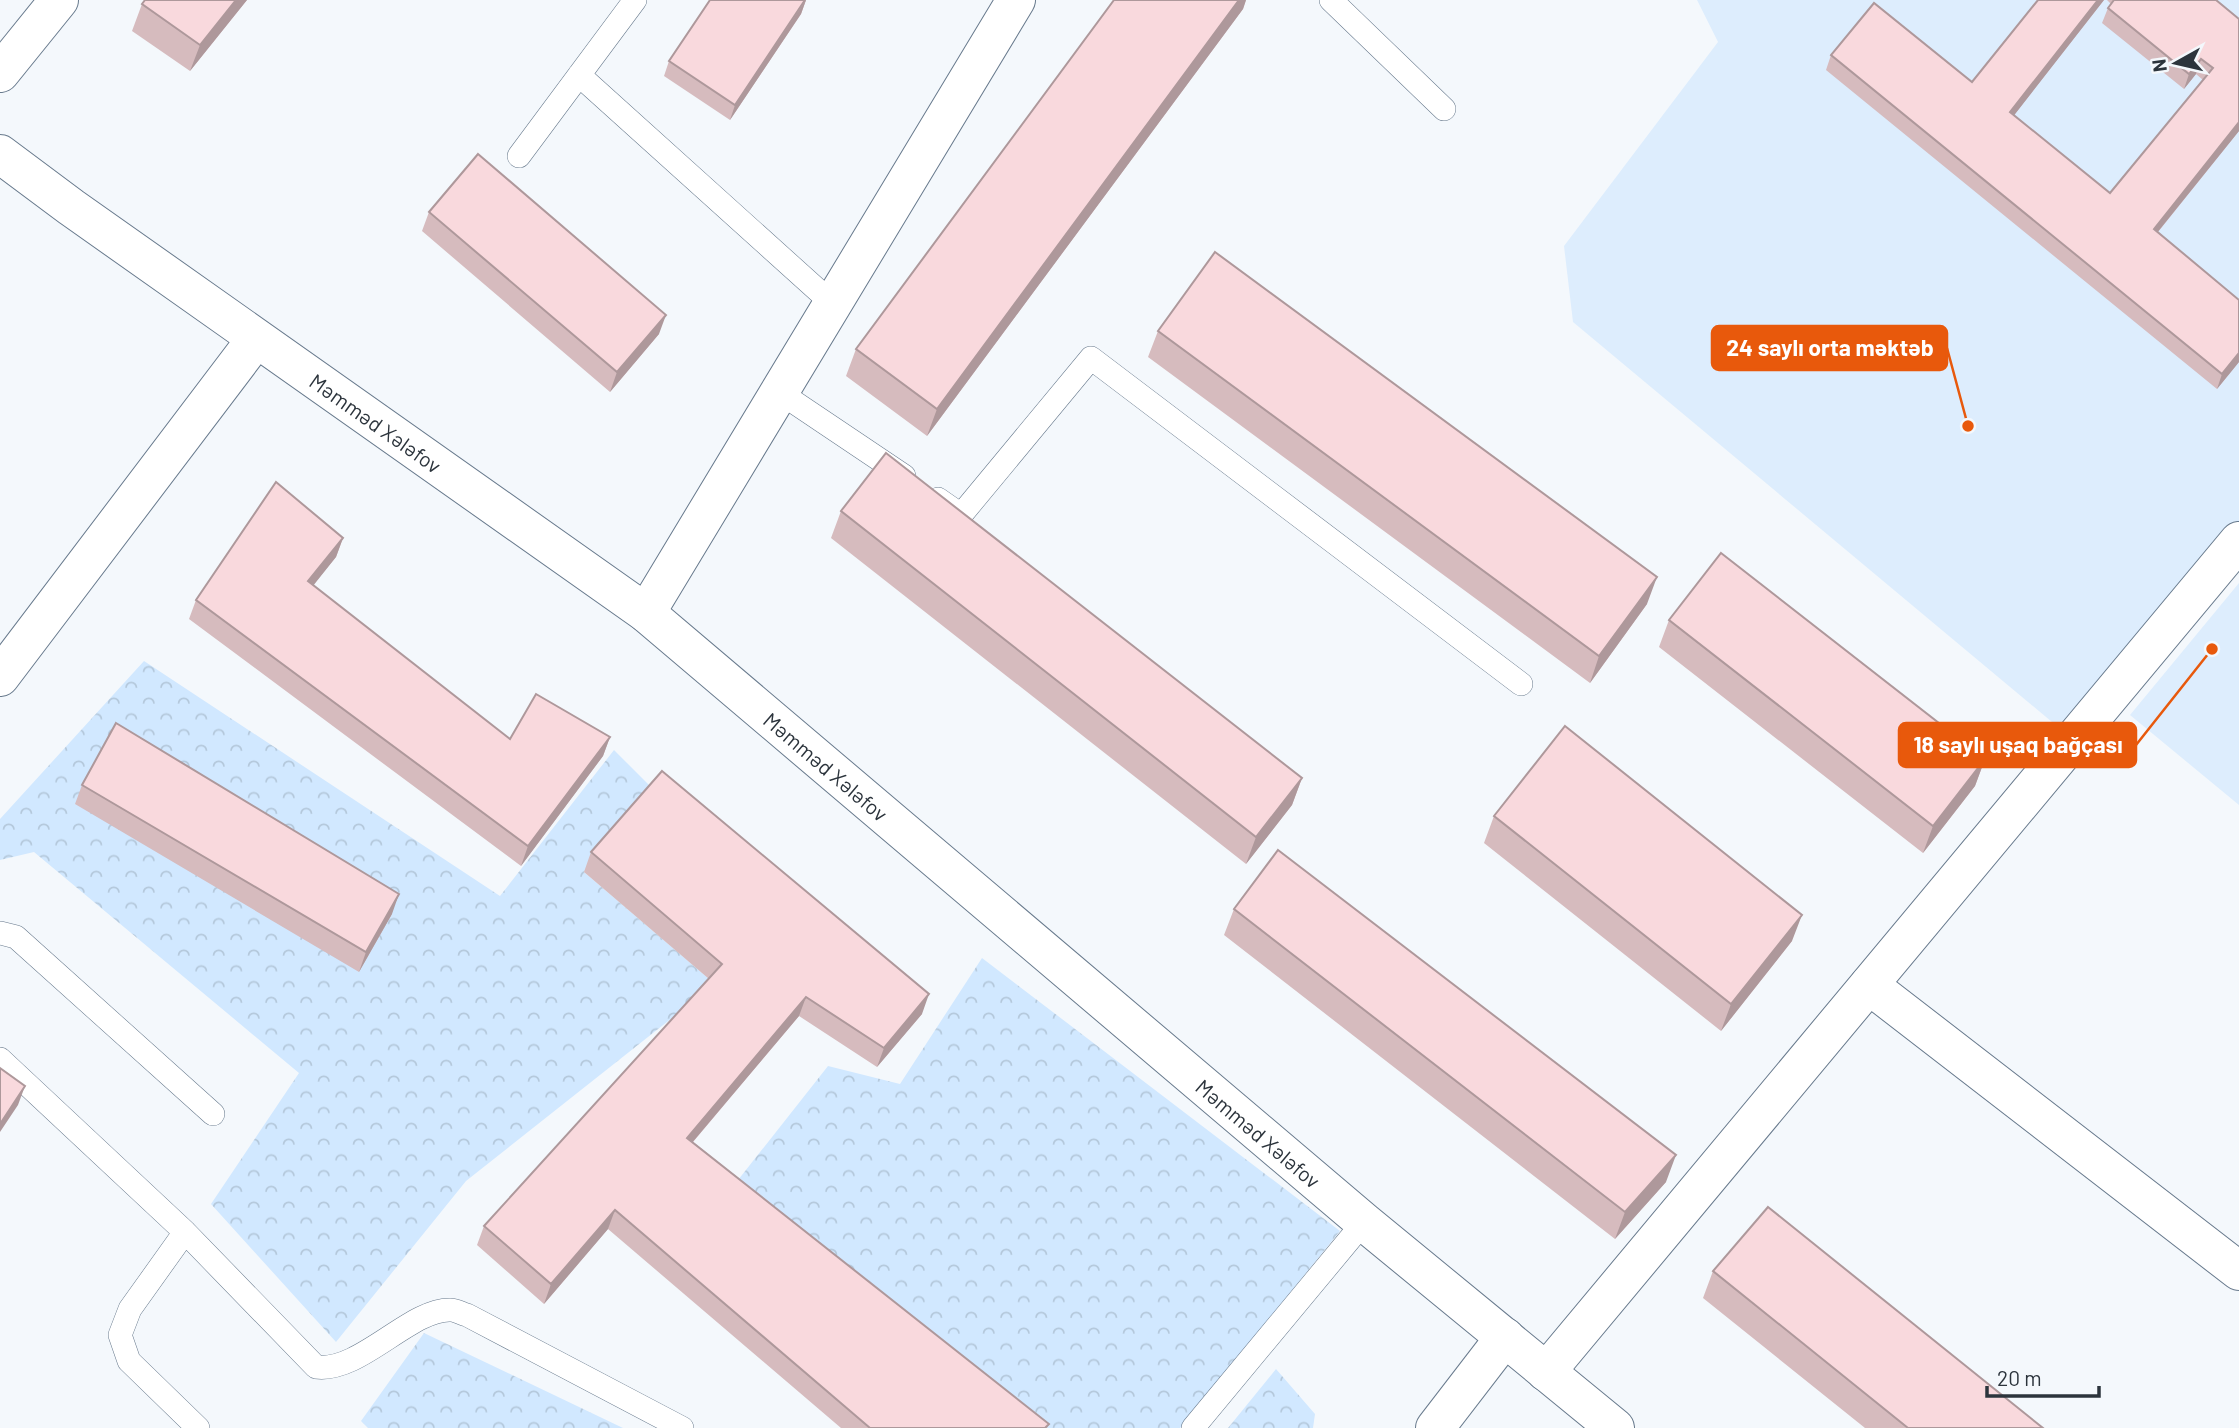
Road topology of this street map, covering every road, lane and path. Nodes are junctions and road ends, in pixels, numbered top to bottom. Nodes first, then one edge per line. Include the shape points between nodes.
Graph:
1 (59, 0) edge
2 (635, 0) edge
3 (1016, 0) edge
4 (1332, 0) edge
5 (0, 73) edge
6 (579, 75) junction
7 (1444, 109) dead end
8 (0, 154) edge
9 (519, 156) dead end
10 (832, 304) junction
11 (256, 339) junction
12 (779, 392) junction
13 (2239, 541) edge
14 (646, 612) junction
15 (0, 677) edge
16 (1521, 684) dead end
17 (0, 933) edge
18 (1869, 985) junction
19 (0, 1059) edge
20 (213, 1114) dead end
21 (1364, 1222) junction
22 (185, 1231) junction
23 (2239, 1271) edge
24 (1505, 1337) junction
25 (1546, 1371) junction
26 (198, 1428) edge
27 (682, 1428) edge
28 (1193, 1428) edge
29 (1435, 1428) edge
30 (1615, 1428) edge

1 - 5 street
2 - 6 lane
3 - 10 street
4 - 7 lane
6 - 9 lane
6 - 10 lane
8 - 11 street, Məmməd Xələfov
10 - 12 street
11 - 14 street, Məmməd Xələfov
11 - 15 street
12 - 14 street
12 - 16 lane via 961,515 1091,358
13 - 18 street
14 - 21 street, Məmməd Xələfov
17 - 20 lane via 16,937
18 - 23 street
18 - 25 street
19 - 22 lane
21 - 24 street, Məmməd Xələfov
21 - 28 lane
22 - 26 lane via 130,1309 120,1335 129,1361
22 - 27 lane via 316,1367 330,1369 426,1314 452,1310
24 - 25 street, Məmməd Xələfov
24 - 29 street
25 - 30 street, Məmməd Xələfov

